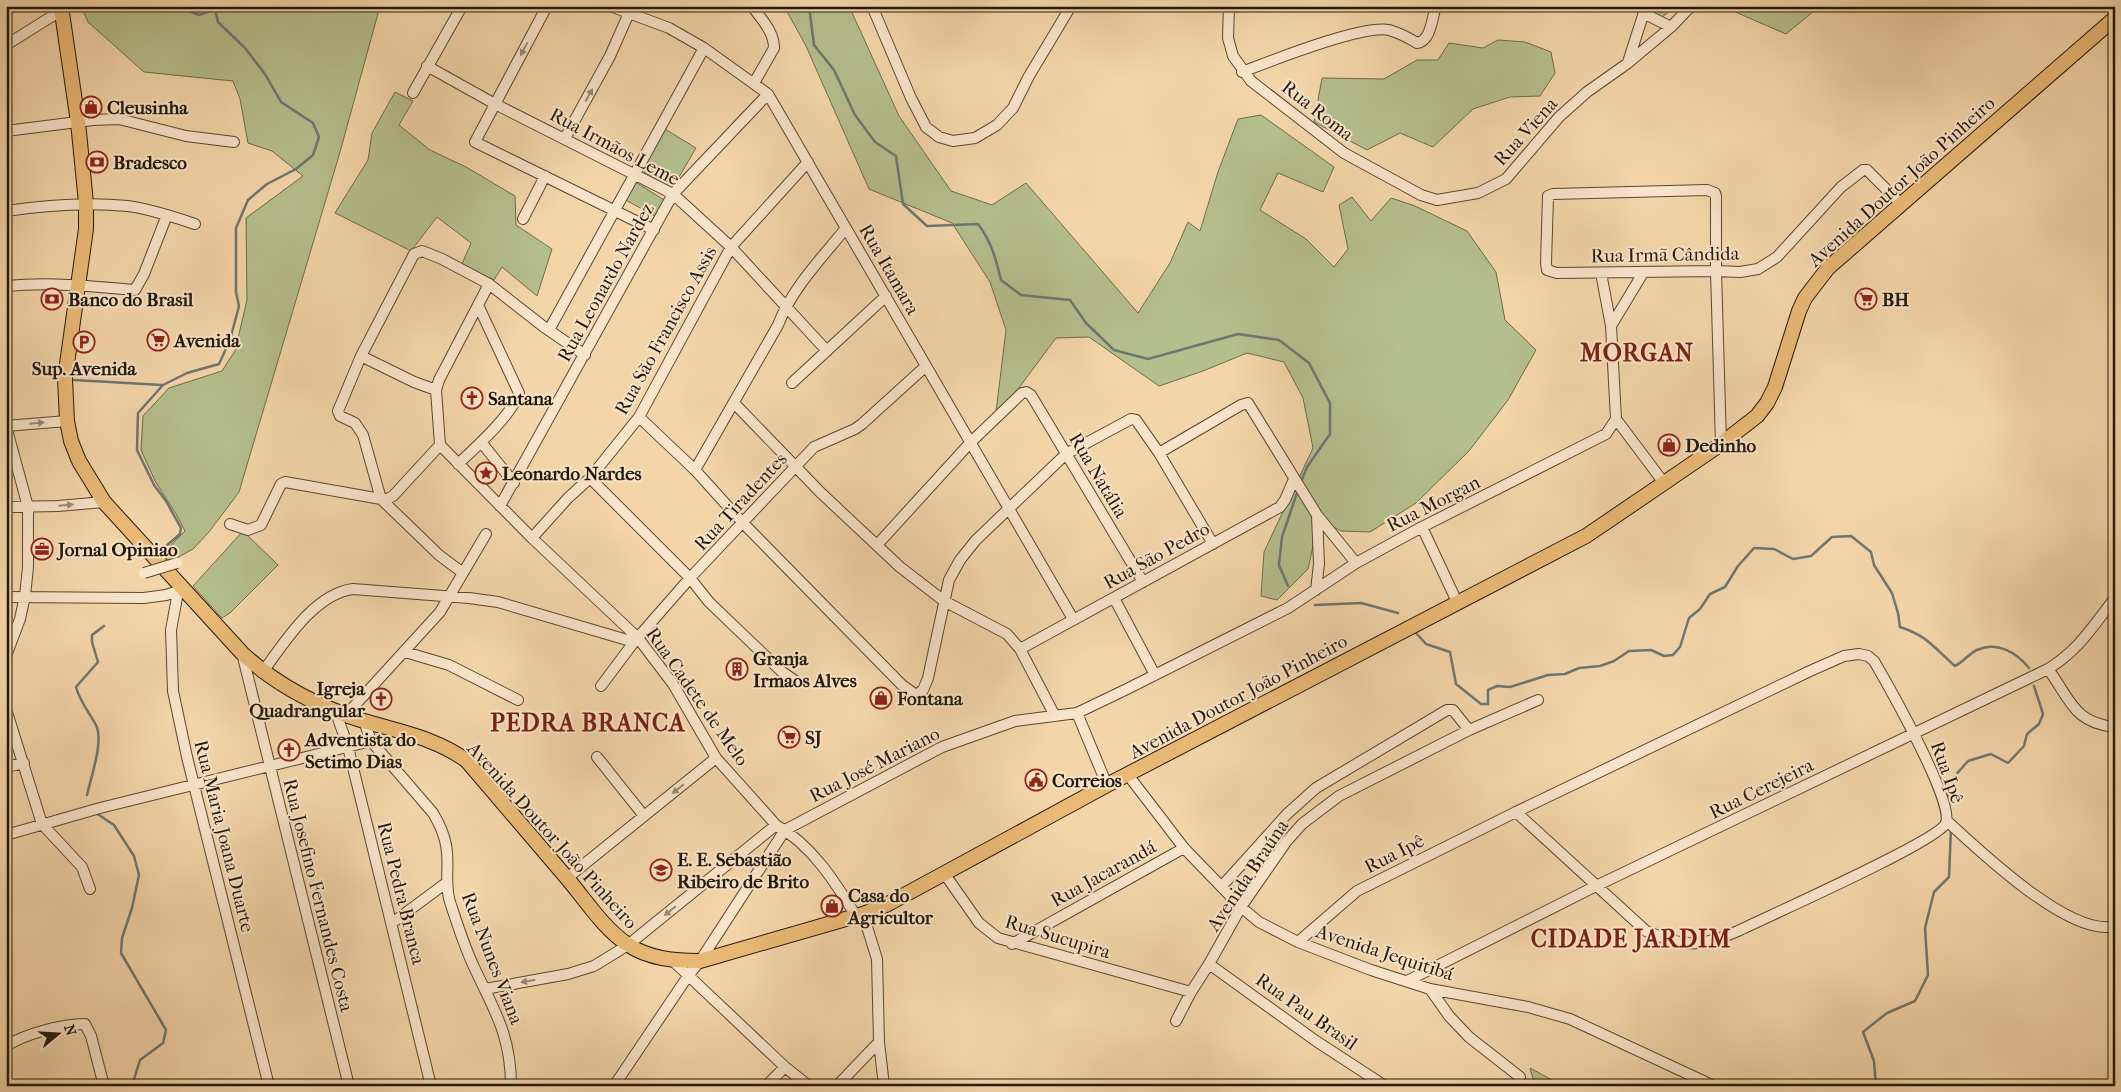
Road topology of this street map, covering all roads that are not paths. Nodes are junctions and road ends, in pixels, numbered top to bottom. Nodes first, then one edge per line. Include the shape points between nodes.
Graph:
1 (462, 6) edge
2 (547, 6) edge
3 (610, 6) edge
4 (752, 6) edge
5 (872, 6) edge
6 (1071, 6) edge
7 (1229, 6) edge
8 (1436, 6) edge
9 (1692, 6) edge
10 (62, 8) edge
11 (628, 10) edge
12 (1645, 10) edge
13 (2115, 18) edge
14 (1671, 27) junction
15 (6, 45) edge
16 (704, 48) junction
17 (1628, 63) junction
18 (428, 66) junction
19 (1242, 72) junction
20 (754, 83) junction
21 (413, 93) dead end
22 (768, 94) junction
23 (495, 104) junction
24 (78, 122) junction
25 (6, 131) edge
26 (565, 138) junction
27 (234, 142) dead end
28 (808, 162) junction
29 (635, 173) junction
30 (545, 176) junction
31 (673, 194) junction
32 (1437, 200) joint
33 (86, 203) junction
34 (1900, 203) junction
35 (6, 211) edge
36 (614, 211) junction
37 (167, 215) junction
38 (522, 219) dead end
39 (195, 224) dead end
40 (846, 228) junction
41 (654, 230) junction
42 (731, 247) junction
43 (1716, 271) junction
44 (1601, 273) junction
45 (1643, 273) junction
46 (79, 284) junction
47 (489, 284) junction
48 (6, 286) edge
49 (886, 296) junction
50 (478, 305) junction
51 (786, 305) junction
52 (1611, 326) junction
53 (549, 330) junction
54 (827, 351) junction
55 (585, 355) junction
56 (361, 356) junction
57 (926, 366) junction
58 (792, 383) dead end
59 (436, 390) junction
60 (734, 403) junction
61 (639, 416) junction
62 (1616, 419) junction
63 (67, 421) junction
64 (6, 426) edge
65 (481, 442) junction
66 (970, 442) junction
67 (1721, 444) junction
68 (440, 445) junction
69 (1159, 453) junction
70 (1066, 454) junction
71 (458, 464) junction
72 (796, 466) junction
73 (695, 470) junction
74 (590, 478) junction
75 (1294, 479) junction
76 (514, 483) junction
77 (1664, 483) junction
78 (381, 498) junction
79 (104, 502) junction
80 (6, 506) edge
81 (500, 506) junction
82 (28, 507) junction
83 (1007, 509) junction
84 (1317, 515) junction
85 (742, 522) junction
86 (230, 524) dead end
87 (1422, 527) junction
88 (486, 534) dead end
89 (532, 538) junction
90 (1213, 544) junction
91 (877, 545) junction
92 (177, 563) dead end
93 (1356, 563) junction
94 (144, 573) dead end
95 (463, 573) junction
96 (690, 578) junction
97 (1143, 582) junction
98 (181, 590) junction
99 (1316, 590) junction
100 (25, 596) junction
101 (6, 597) edge
102 (450, 597) junction
103 (1114, 598) junction
104 (2115, 598) edge
105 (944, 601) junction
106 (1458, 604) junction
107 (1073, 620) junction
108 (1265, 620) joint
109 (636, 640) junction
110 (1020, 649) junction
111 (405, 652) junction
112 (242, 654) junction
113 (6, 656) edge
114 (2048, 669) junction
115 (262, 673) junction
116 (1155, 675) junction
117 (798, 683) dead end
118 (601, 686) dead end
119 (518, 700) dead end
120 (1538, 700) dead end
121 (6, 709) edge
122 (341, 712) junction
123 (1077, 714) junction
124 (1054, 716) junction
125 (364, 721) junction
126 (2115, 727) edge
127 (1470, 730) junction
128 (1915, 734) junction
129 (371, 741) junction
130 (348, 748) junction
131 (596, 757) dead end
132 (716, 758) junction
133 (24, 763) junction
134 (269, 767) junction
135 (6, 768) edge
136 (1128, 775) junction
137 (1330, 780) junction
138 (194, 785) junction
139 (1107, 785) junction
140 (1339, 796) junction
141 (1516, 812) junction
142 (644, 816) junction
143 (1947, 821) junction
144 (42, 824) junction
145 (780, 828) junction
146 (6, 835) edge
147 (762, 837) junction
148 (1184, 848) junction
149 (773, 849) junction
150 (944, 873) junction
151 (567, 878) junction
152 (446, 883) junction
153 (1222, 886) junction
154 (1596, 886) junction
155 (90, 889) dead end
156 (1241, 908) junction
157 (860, 915) junction
158 (392, 923) junction
159 (2115, 926) edge
160 (1298, 942) junction
161 (1012, 944) junction
162 (628, 945) junction
163 (672, 961) junction
164 (700, 961) junction
165 (1210, 964) junction
166 (688, 976) junction
167 (1407, 981) junction
168 (485, 988) junction
169 (1430, 989) junction
170 (1190, 992) junction
171 (1176, 1021) dead end
172 (879, 1042) junction
173 (6, 1046) edge
174 (785, 1067) junction
175 (1520, 1077) dead end
176 (104, 1086) edge
177 (269, 1086) edge
178 (349, 1086) edge
179 (432, 1086) edge
180 (511, 1086) edge
181 (614, 1086) edge
182 (766, 1086) edge
183 (809, 1086) edge
184 (837, 1086) edge
185 (884, 1086) edge
186 (1385, 1086) edge
187 (1714, 1086) edge

1 - 18 street
2 -> 23 street
3 - 11 street, Rua Itamara
4 - 20 street via 774,42 774,48
5 - 6 street via 926,127 953,142 975,138 1008,114
7 - 19 street, Rua Roma via 1228,38
8 - 19 street via 1427,38 1422,43 1388,30 1362,32
9 - 14 street, Rua Viena
10 - 15 street
10 - 24 main road, Avenida Doutor João Pinheiro
11 - 16 street, Rua Itamara via 670,28
26 -> 11 street via 610,56
12 - 14 street
12 - 17 street
13 - 34 main road, Avenida Doutor João Pinheiro
14 - 17 street, Rua Viena
16 - 20 street, Rua Itamara
16 - 29 street
17 - 32 street, Rua Viena via 1559,116 1506,179 1478,193
18 - 21 street
18 - 23 street, Rua Irmãos Leme
19 - 32 street, Rua Roma via 1344,154 1412,191
20 - 22 street, Rua Itamara
22 - 28 street, Rua Itamara
22 - 31 street, Rua Leonardo Nardez
23 - 26 street, Rua Irmãos Leme
23 - 30 street via 475,138 476,143
24 - 25 street
24 - 27 street via 119,120 186,136
24 - 33 main road, Avenida Doutor João Pinheiro
26 - 29 street, Rua Irmãos Leme
28 - 40 street, Rua Itamara
28 - 42 street, Rua São Francisco Assis
29 - 31 street, Rua Irmãos Leme
29 - 36 street
30 - 36 street
30 - 38 street
31 - 41 street, Rua Leonardo Nardez
31 - 42 street, Rua Irmãos Leme
33 - 35 street
33 - 37 street
33 - 46 main road, Avenida Doutor João Pinheiro
34 - 43 street, Rua Irmã Cândida via 1867,170 1863,170 1842,187 1777,257 1758,269
34 - 67 main road, Avenida Doutor João Pinheiro via 1828,268 1805,298 1767,403 1757,416
36 - 41 street
36 - 53 street
37 - 39 street
37 - 46 street via 135,290
40 - 49 street, Rua Itamara
40 - 51 street
41 - 55 street, Rua Leonardo Nardez
42 - 51 street, Rua Irmãos Leme
42 - 61 street, Rua São Francisco Assis
43 - 44 street, Rua Irmã Cândida via 1716,196 1712,192 1548,196 1548,270
43 - 45 street, Rua Irmã Cândida
43 - 67 street
44 - 45 street, Rua Irmã Cândida
44 - 52 street
45 - 52 street
46 - 48 street
46 - 63 main road, Avenida Doutor João Pinheiro via 65,378
47 - 50 street
47 - 53 street
47 - 56 street via 442,259 422,251 414,254
49 - 54 street
49 - 57 street, Rua Itamara
50 - 59 street
50 - 65 street via 518,393 508,412
51 - 54 street, Rua Irmãos Leme
51 - 60 street
52 - 62 street
53 - 55 street
54 - 58 street
55 - 76 street, Rua Leonardo Nardez
56 - 59 street
56 - 78 street via 338,413 355,423 363,435
57 - 66 street, Rua Itamara
57 - 72 street, Rua Tiradentes via 862,424 821,443
59 - 68 street
60 - 72 street
60 - 73 street
61 - 73 street
61 - 74 street, Rua São Francisco Assis
62 - 77 street
62 - 87 street, Rua Morgan via 1606,434
64 -> 63 street
63 - 79 main road, Avenida Doutor João Pinheiro via 79,461
64 - 82 street
65 - 71 street
65 - 76 street
66 - 70 street, Rua Natália via 1022,393 1028,392
66 - 83 street, Rua Itamara
66 - 91 street
67 - 77 main road, Avenida Doutor João Pinheiro
68 - 71 street, Rua Cadete de Melo
68 - 78 street via 393,496
69 - 70 street via 1136,420 1132,420
69 - 75 street via 1248,403
69 - 90 street
70 - 83 street
70 - 97 street, Rua Natália
71 - 81 street, Rua Cadete de Melo
72 - 85 street, Rua Tiradentes
72 - 91 street
73 - 85 street
74 - 89 street, Rua São Francisco Assis
74 - 96 street
75 - 84 street
75 - 90 street, Rua São Pedro via 1280,507
76 - 81 street, Rua Leonardo Nardez
77 - 106 main road, Avenida Doutor João Pinheiro via 1586,536
78 - 86 street via 285,482 261,525 248,530
78 - 95 street via 439,555
82 -> 79 street
79 - 98 main road, Avenida Doutor João Pinheiro
80 - 82 street
81 - 89 street, Rua Cadete de Melo
82 - 100 street
83 - 105 street via 960,560 949,580
83 - 107 street, Rua Itamara
84 - 93 street
84 - 99 street
85 - 96 street, Rua Tiradentes
85 - 105 street via 912,694 919,695 928,678
87 - 93 street, Rua Morgan
87 - 106 street
88 - 95 street
89 - 109 street, Rua Cadete de Melo
90 - 97 street, Rua São Pedro
91 - 105 street
92 - 94 street, bridge
93 - 99 street, Rua Morgan
95 - 102 street
96 - 109 street, Rua Tiradentes
96 - 117 street via 709,602 781,671
97 - 103 street, Rua São Pedro
98 - 100 street via 144,598
98 - 112 main road, Avenida Doutor João Pinheiro
98 - 138 street, Rua Maria Joana Duarte via 171,630 173,691
99 - 108 street, Rua Morgan
100 - 101 street
100 - 113 street
102 - 109 street via 498,602
102 - 111 street
102 - 115 street via 353,589 339,592 311,612
103 - 107 street, Rua São Pedro
103 - 116 street
104 - 114 street, Rua Cerejeira via 2079,646
105 - 110 street via 1002,630
106 - 136 main road, Avenida Doutor João Pinheiro
107 - 110 street, Rua São Pedro
108 - 116 street, Rua José Mariano
109 - 118 street, Rua Tiradentes
109 - 132 street, Rua Cadete de Melo via 673,684
110 - 124 street
111 - 119 street via 450,665
111 - 122 street
112 - 115 main road, Avenida Doutor João Pinheiro
112 - 134 street, Rua Josefino Fernandes Costa
114 - 126 street via 2077,711 2088,720
114 - 128 street, Rua Cerejeira
115 - 122 main road, Avenida Doutor João Pinheiro via 303,697
116 - 123 street, Rua José Mariano
120 - 127 street, Avenida Braúna
121 - 133 street
122 - 125 main road, Avenida Doutor João Pinheiro
122 - 130 street, Rua Pedra Branca
123 - 124 street, Rua José Mariano
123 - 139 street
124 - 145 street, Rua José Mariano via 1015,721 942,746
125 - 129 street, Rua Nunes Viana
125 - 151 main road, Avenida Doutor João Pinheiro via 428,739 467,761
127 - 137 street via 1454,710 1447,710
127 - 140 street, Avenida Braúna
128 - 141 street, Rua Ipê via 1874,660 1859,654 1844,656
128 - 143 street, Rua Ipê via 1935,778
128 - 154 street, Rua Cerejeira
129 - 130 street
129 - 152 street, Rua Nunes Viana via 434,813 446,845
130 - 134 street
130 - 158 street, Rua Pedra Branca
131 - 142 street
132 -> 142 street
132 - 145 street, Rua Cadete de Melo
133 - 135 street
133 - 144 street
134 - 138 street
134 - 178 street, Rua Josefino Fernandes Costa
136 - 139 main road, Avenida Doutor João Pinheiro
136 - 148 street, Avenida Jequitibá
137 - 140 street
137 - 153 street via 1287,814
138 - 144 street
138 - 177 street, Rua Maria Joana Duarte
139 - 150 main road, Avenida Doutor João Pinheiro
140 - 156 street, Avenida Braúna via 1302,824 1286,842
141 - 154 street, Rua Ipê
141 - 160 street, Rua Ipê via 1357,891
142 - 151 street
143 - 154 street, Rua Ipê via 1943,829 1934,835 1884,862 1718,940 1697,944 1673,942 1646,931
143 - 159 street via 2046,903 2083,922
144 - 146 street
144 - 155 street via 82,867
145 - 147 street
145 - 149 street, Rua José Mariano
145 - 157 street, Rua Cadete de Melo via 814,857
147 - 149 street
147 -> 162 street
148 - 153 street, Avenida Jequitibá
148 - 161 street, Rua Jacarandá
149 - 164 street, Rua José Mariano
150 - 157 main road, Avenida Doutor João Pinheiro via 886,905
150 - 161 street, Rua Sucupira via 979,923
151 - 162 main road, Avenida Doutor João Pinheiro
152 - 158 street
152 - 168 street, Rua Nunes Viana via 473,966
153 - 156 street, Avenida Jequitibá
154 - 167 street, Rua Cerejeira
156 - 160 street, Avenida Jequitibá via 1259,922
156 - 165 street, Avenida Braúna
157 - 164 main road, Avenida Doutor João Pinheiro
157 - 172 street, Rua Cadete de Melo via 877,958
158 - 179 street, Rua Pedra Branca
160 - 167 street, Avenida Jequitibá
161 - 170 street, Rua Sucupira
162 - 163 main road, Avenida Doutor João Pinheiro
162 -> 168 street via 583,970
163 - 164 main road, Avenida Doutor João Pinheiro
163 - 166 street
164 - 166 street, Rua José Mariano
165 - 170 street, Avenida Braúna
165 - 186 street, Rua Pau Brasil via 1316,1041
166 - 174 street
166 - 181 street, Rua José Mariano
167 - 169 street, Avenida Jequitibá
168 - 180 street, Rua Nunes Viana via 502,1026
169 - 175 street via 1469,1037
169 - 187 street, Avenida Jequitibá via 1528,1007 1570,1019
170 - 171 street, Avenida Braúna
172 - 184 street
172 - 185 street, Rua Cadete de Melo
173 - 176 street via 22,1037 85,1024
174 - 182 street
174 - 183 street

